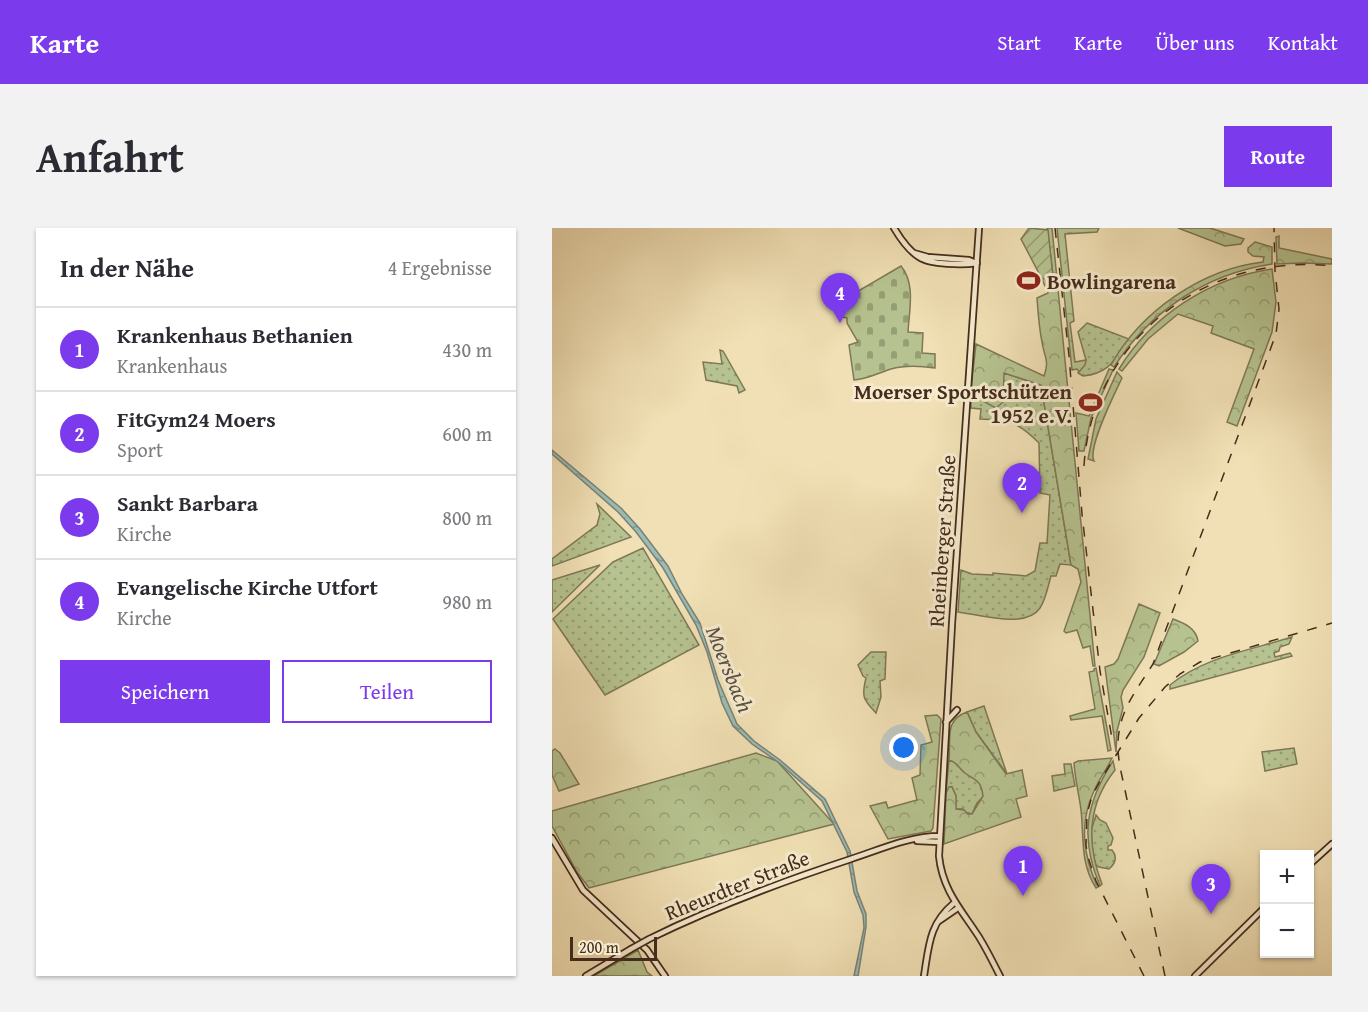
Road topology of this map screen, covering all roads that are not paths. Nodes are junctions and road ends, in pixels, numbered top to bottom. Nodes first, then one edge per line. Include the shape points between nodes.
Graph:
1 (894, 228) edge
2 (979, 228) edge
3 (977, 263) junction
4 (957, 710) dead end
5 (946, 722) junction
6 (552, 838) edge
7 (940, 839) junction
8 (1332, 844) edge
9 (1314, 860) edge
10 (954, 903) junction
11 (958, 908) junction
12 (1260, 912) edge
13 (937, 923) junction
14 (586, 976) edge
15 (665, 976) edge
16 (924, 976) edge
17 (1000, 976) edge
18 (1195, 976) edge

1 - 3 main road via 919,257 933,262
2 - 3 main road, Rheinberger Straße
3 - 5 main road, Rheinberger Straße
4 - 5 main road
5 - 7 main road, Rheinberger Straße
6 - 15 main road via 583,890 647,950
7 - 10 main road, Rheinberger Straße via 944,882
7 - 14 main road, Rheurdter Straße, bridge via 908,841 720,906 649,939
8 - 9 main road
10 - 11 main road, Rheinberger Straße
10 - 13 main road
11 - 13 main road
11 - 17 main road, Rheinberger Straße
12 - 18 main road
13 - 16 main road via 931,933

